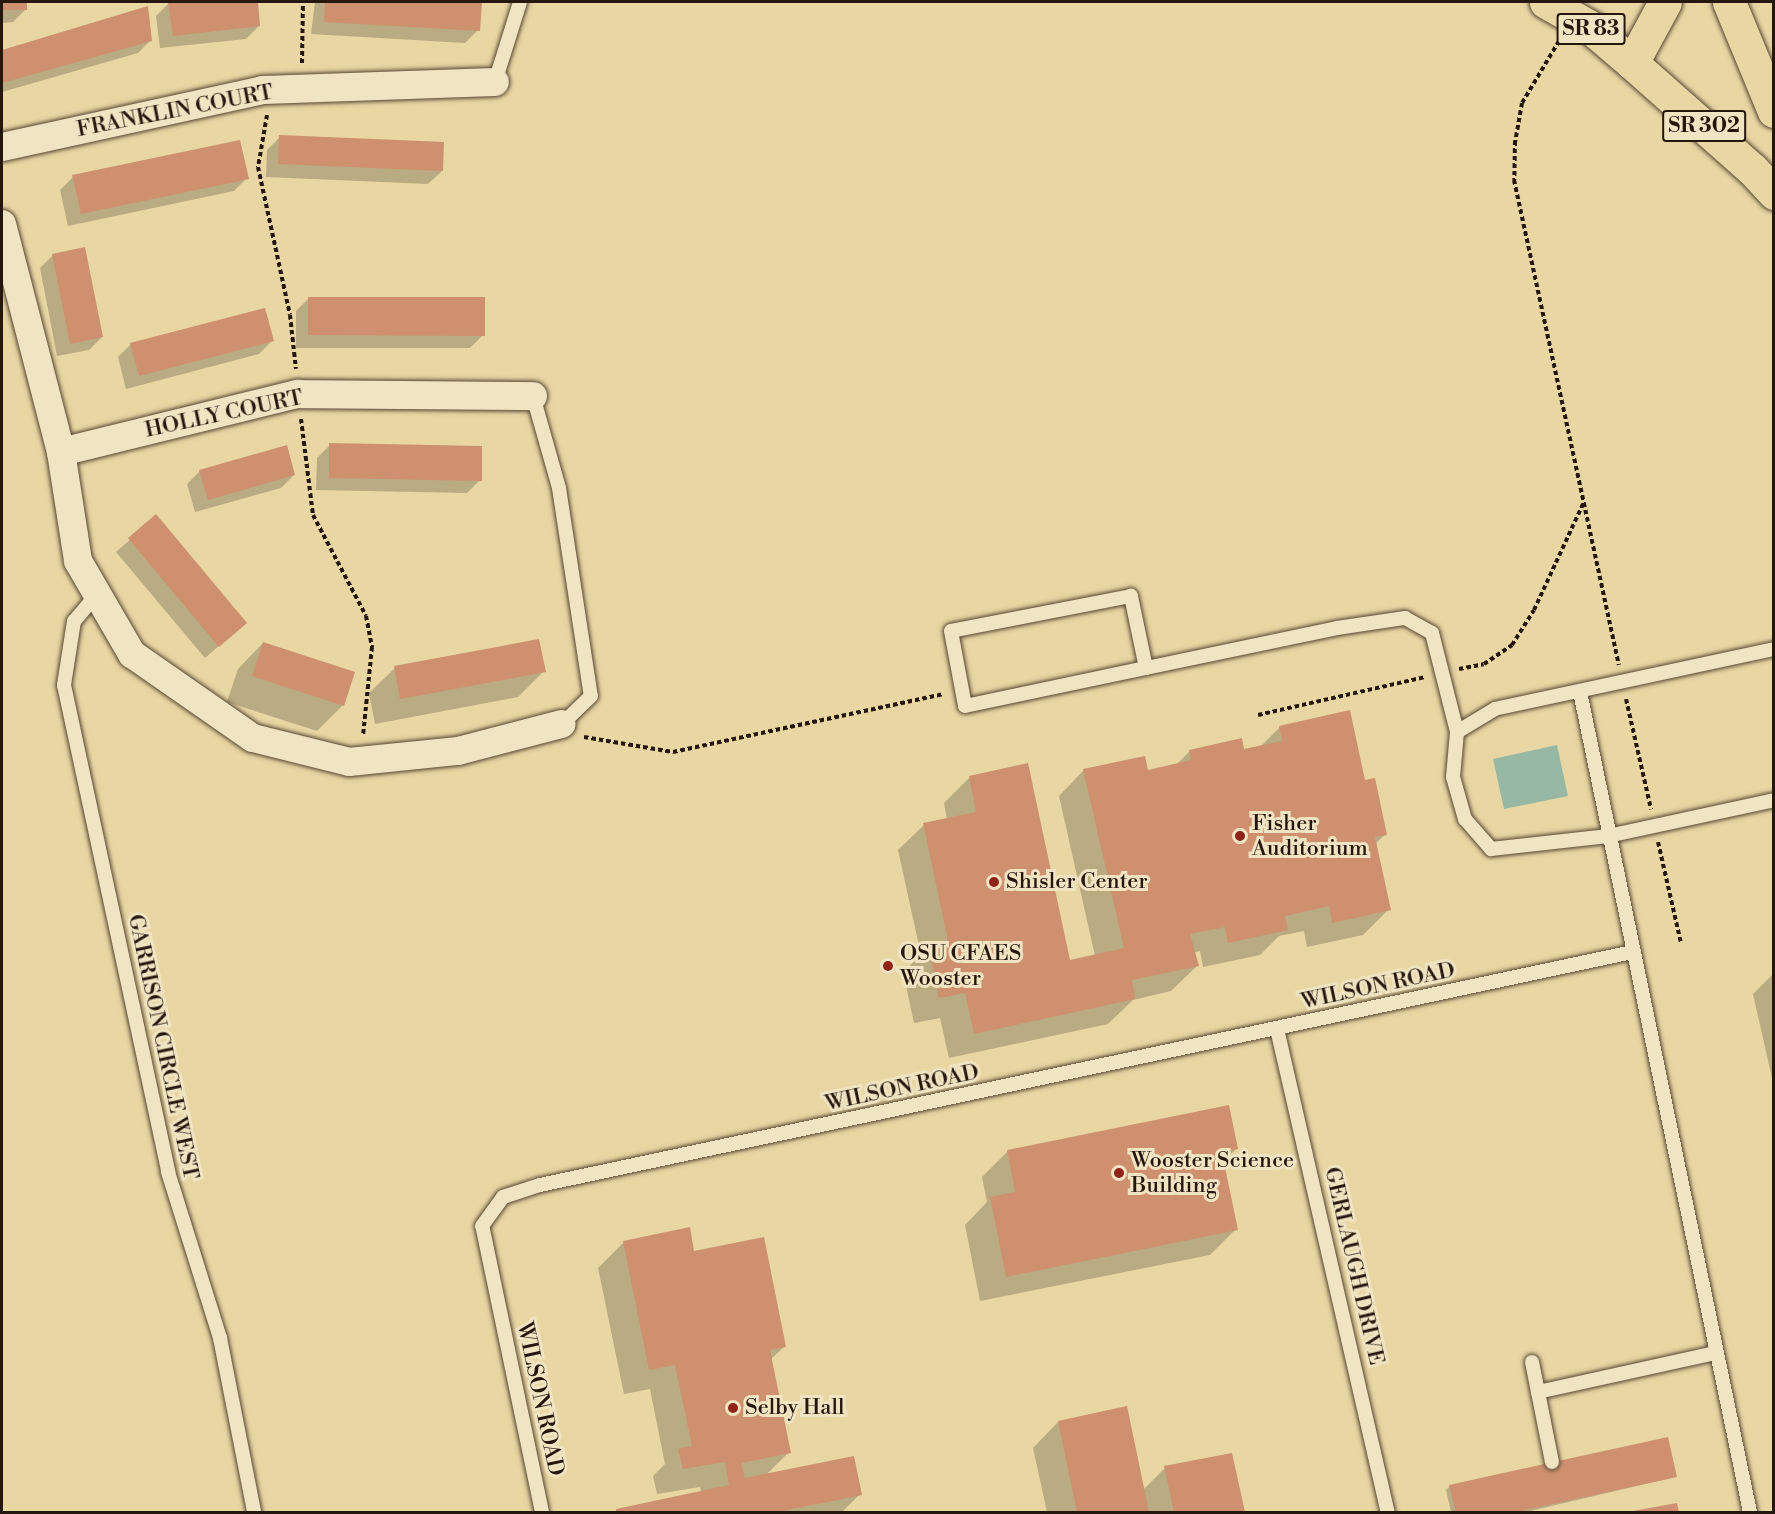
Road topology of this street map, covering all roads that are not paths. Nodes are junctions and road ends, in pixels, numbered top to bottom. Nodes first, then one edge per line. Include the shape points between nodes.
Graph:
1 (520, 2) edge
2 (1546, 2) edge
3 (1665, 2) edge
4 (1729, 2) edge
5 (1632, 63) junction
6 (495, 82) joint
7 (1773, 111) edge
8 (2, 147) edge
9 (1773, 193) edge
10 (2, 224) edge
11 (533, 396) joint
12 (61, 452) junction
13 (97, 594) junction
14 (1773, 649) edge
15 (1146, 668) junction
16 (1580, 692) junction
17 (562, 724) joint
18 (1456, 732) junction
19 (1773, 800) edge
20 (1608, 836) junction
21 (1632, 952) junction
22 (1277, 1029) junction
23 (1716, 1353) junction
24 (1532, 1362) dead end
25 (1538, 1392) junction
26 (1552, 1462) dead end
27 (254, 1512) edge
28 (542, 1512) edge
29 (1388, 1512) edge
30 (1750, 1512) edge

1 - 6 lane
2 - 5 main road, SR 83 via 1576,19
3 - 5 main road, SR 83
4 - 7 main road
5 - 9 main road, SR 302 via 1752,169
6 - 8 street, FRANKLIN COURT via 263,90
10 - 12 street
11 - 12 street, HOLLY COURT via 298,394
11 - 17 lane via 559,488 591,696
12 - 13 street via 78,561
13 - 17 street via 132,654 254,738 349,762 458,751
13 - 27 lane, GARRISON CIRCLE WEST via 74,621 64,685 168,1172 220,1338
14 - 16 lane
15 - 15 lane via 1131,596 951,631 965,706
15 - 18 lane via 1337,628 1405,618 1432,633
16 - 18 lane via 1495,709
16 - 20 lane
18 - 20 lane via 1453,777 1465,819 1491,849
19 - 20 lane
20 - 21 lane
21 - 22 lane, WILSON ROAD
21 - 23 lane
22 - 28 lane, WILSON ROAD via 540,1185 503,1197 482,1227
22 - 29 lane, GERLAUGH DRIVE
23 - 25 lane
23 - 30 lane
24 - 25 lane
25 - 26 lane

